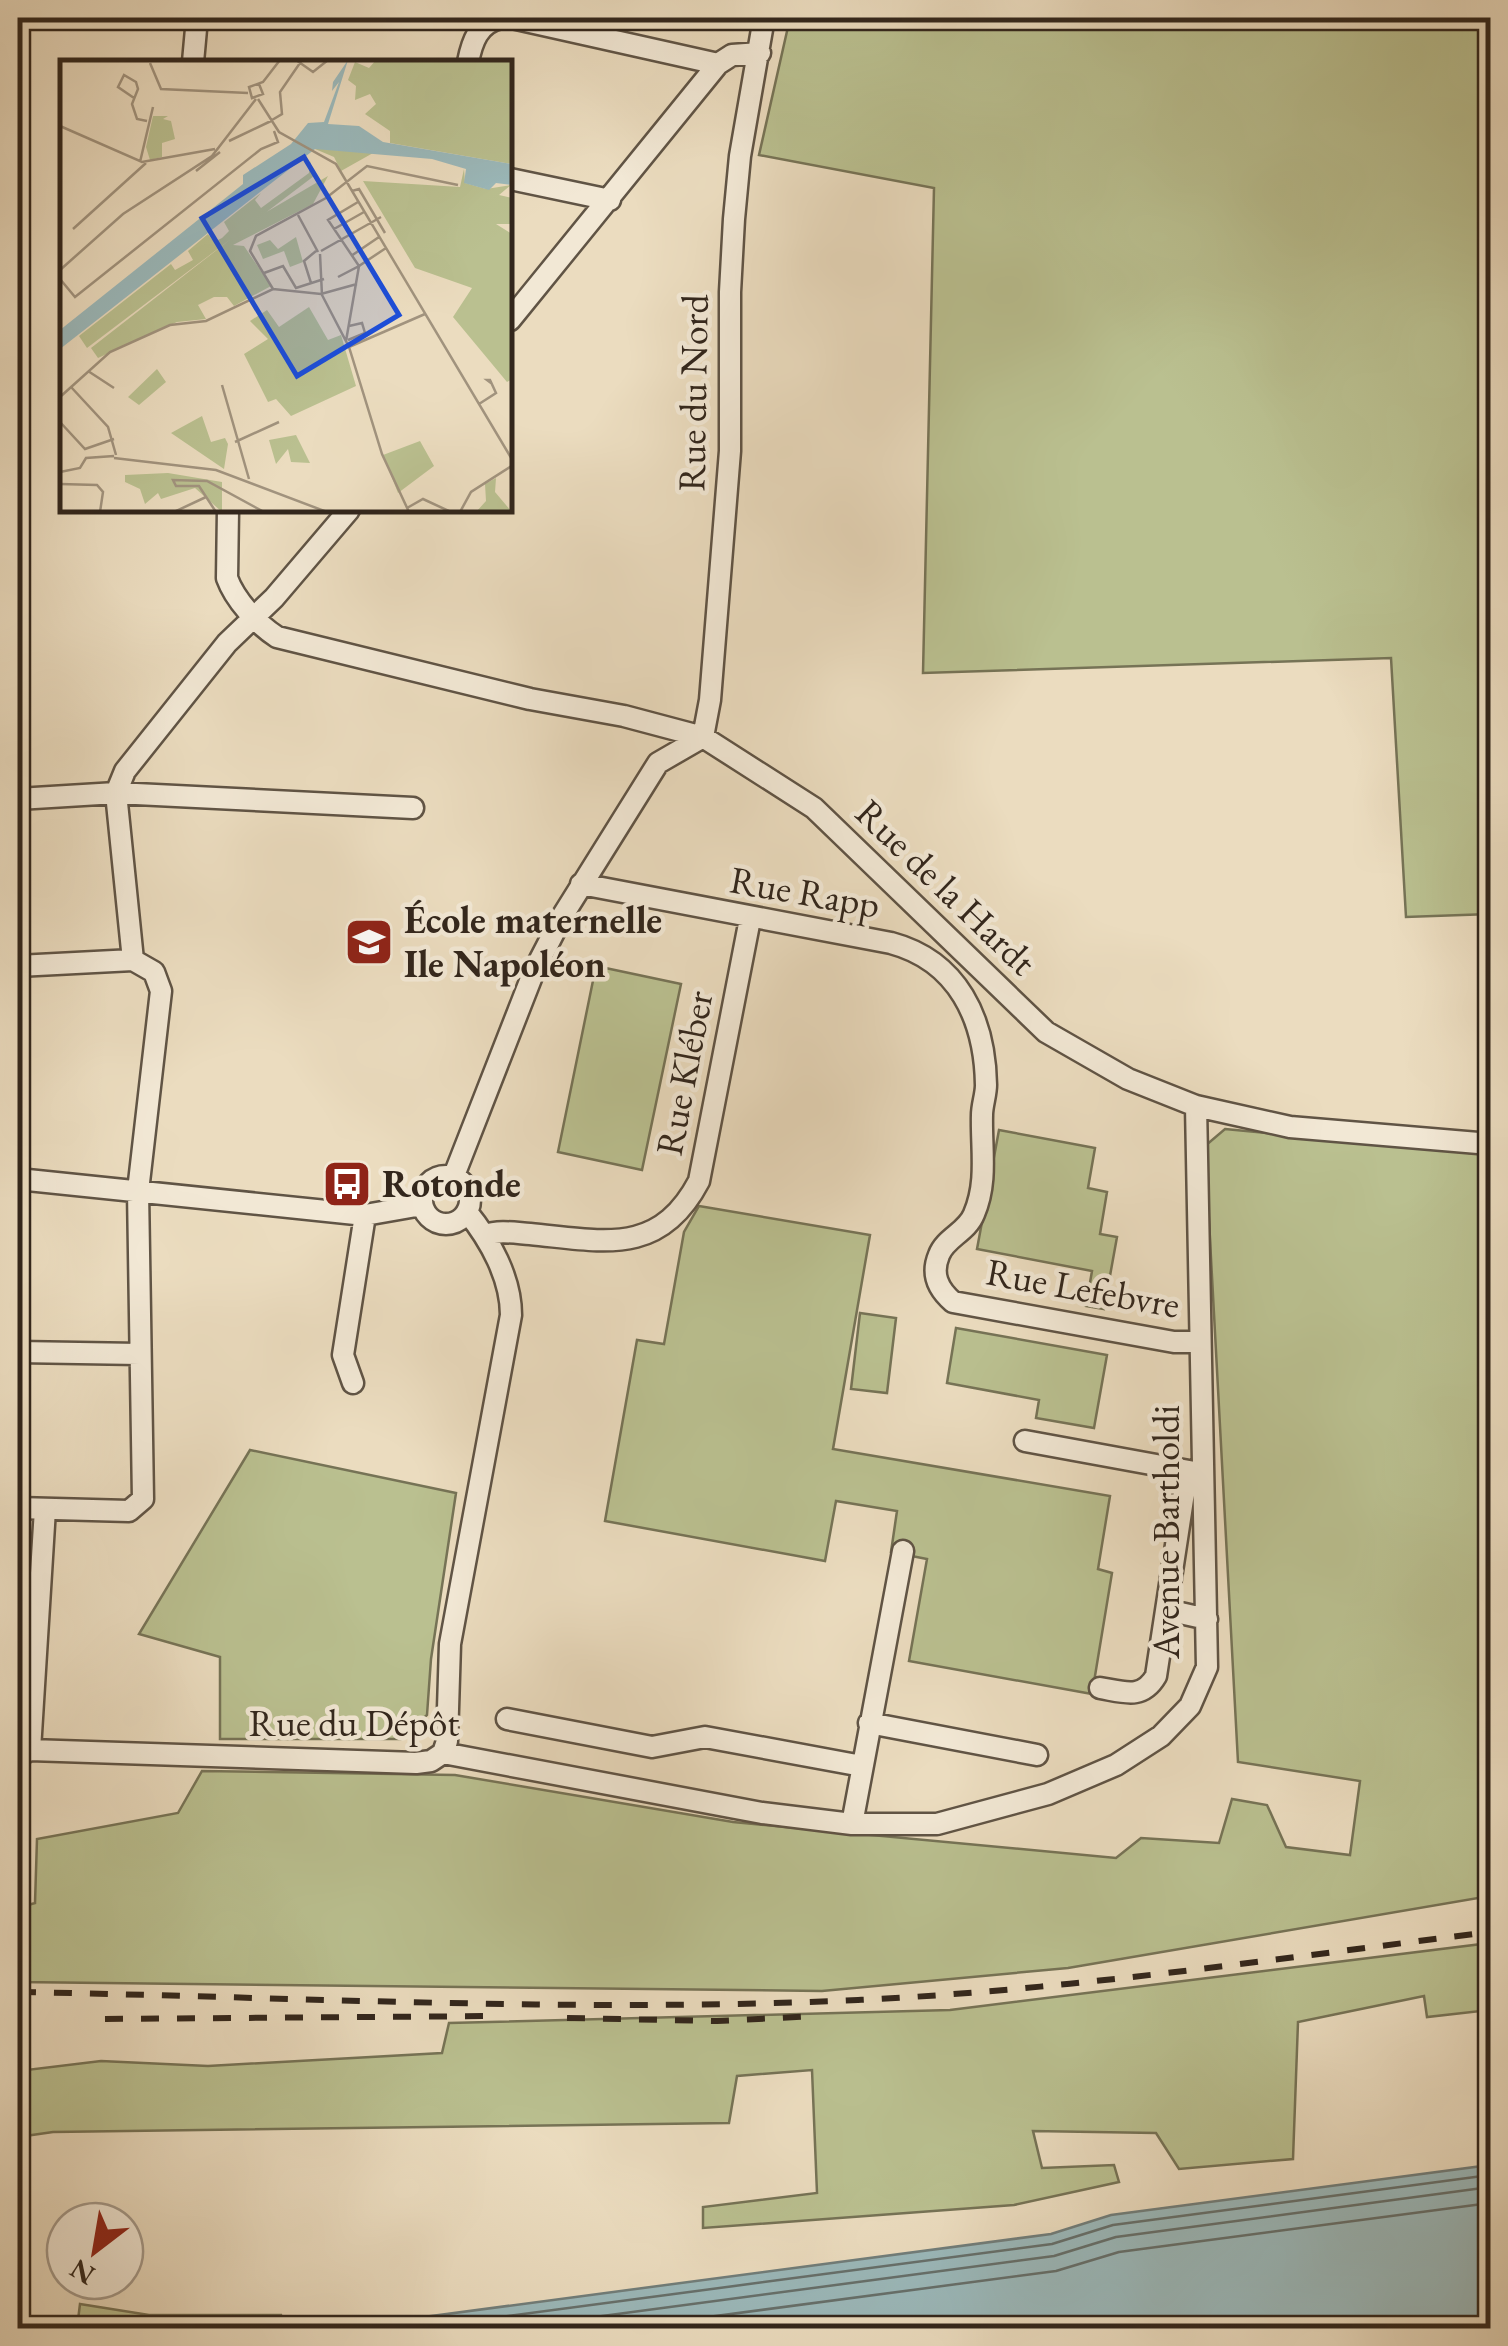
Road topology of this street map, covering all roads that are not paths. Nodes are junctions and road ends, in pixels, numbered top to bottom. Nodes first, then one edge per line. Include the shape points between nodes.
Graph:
1 (196, 18) edge
2 (501, 18) edge
3 (512, 18) edge
4 (764, 18) edge
5 (760, 52) junction
6 (192, 60) edge
7 (469, 60) edge
8 (718, 64) junction
9 (512, 178) edge
10 (610, 200) junction
11 (512, 318) edge
12 (228, 512) edge
13 (347, 512) edge
14 (254, 616) junction
15 (646, 721) junction
16 (703, 737) junction
17 (658, 763) junction
18 (116, 793) junction
19 (18, 799) edge
20 (413, 808) dead end
21 (581, 884) junction
22 (750, 919) junction
23 (133, 960) junction
24 (18, 966) edge
25 (986, 1087) joint
26 (1196, 1106) junction
27 (1490, 1144) edge
28 (453, 1178) junction
29 (18, 1179) edge
30 (138, 1191) junction
31 (422, 1205) junction
32 (467, 1212) junction
33 (366, 1215) junction
34 (484, 1234) junction
35 (1199, 1342) junction
36 (18, 1352) edge
37 (140, 1354) junction
38 (353, 1383) dead end
39 (1025, 1441) dead end
40 (1195, 1473) junction
41 (18, 1508) edge
42 (44, 1508) junction
43 (903, 1550) dead end
44 (1167, 1610) junction
45 (1207, 1619) junction
46 (1100, 1688) dead end
47 (508, 1719) dead end
48 (870, 1723) junction
49 (24, 1753) edge
50 (444, 1753) junction
51 (1037, 1755) dead end
52 (862, 1766) junction
53 (852, 1824) junction

1 - 6 street
2 - 7 street via 476,34
3 - 8 street
4 - 5 street, Rue du Nord
5 - 8 street
5 - 16 street, Rue du Nord via 736,203 728,484
8 - 10 street
9 - 10 street
10 - 11 street
12 - 14 street via 226,578
13 - 14 street
14 - 15 street, Rue de la Hardt via 277,637 530,700
14 - 18 street via 125,772
15 - 16 street, Rue de la Hardt
15 - 17 street
16 - 17 street
16 - 26 street, Rue de la Hardt via 814,808 1046,1032
17 - 21 street
18 - 19 street
18 - 20 street
18 - 23 street
21 - 22 street, Rue Rapp
21 - 28 street via 534,971
22 - 25 street, Rue Rapp via 891,943 941,968 970,1004
22 - 34 street, Rue Kléber via 699,1181 683,1208 659,1228 627,1240
23 - 24 street
23 - 30 street via 154,972 160,991
25 - 35 street, Rue Lefebvre via 985,1158 974,1214 938,1254 941,1292 953,1302
26 - 27 street, Rue de la Hardt via 1290,1127
26 - 35 street, Avenue Bartholdi
28 - 31 street via 431,1181
28 - 32 street via 469,1194
29 - 30 street
30 - 33 street
30 - 37 street
31 - 32 street via 444,1224
31 - 33 street
32 - 34 street
33 - 38 street via 343,1355
34 - 50 street via 504,1277 511,1315 450,1644
35 - 40 street, Avenue Bartholdi
36 - 37 street
37 - 42 street via 143,1499 129,1511
39 - 40 street
40 - 44 street
40 - 45 street, Avenue Bartholdi
41 - 42 street
42 - 49 street
43 - 48 street
44 - 45 street
44 - 46 street via 1149,1688 1137,1694
45 - 53 street, Avenue Bartholdi via 1206,1667 1190,1706 1162,1736 1116,1765 1048,1794 936,1824
47 - 52 street via 652,1748 705,1737
48 - 51 street
48 - 52 street
49 - 50 street, Rue du Dépôt via 416,1763
50 - 53 street, Rue du Dépôt
52 - 53 street

